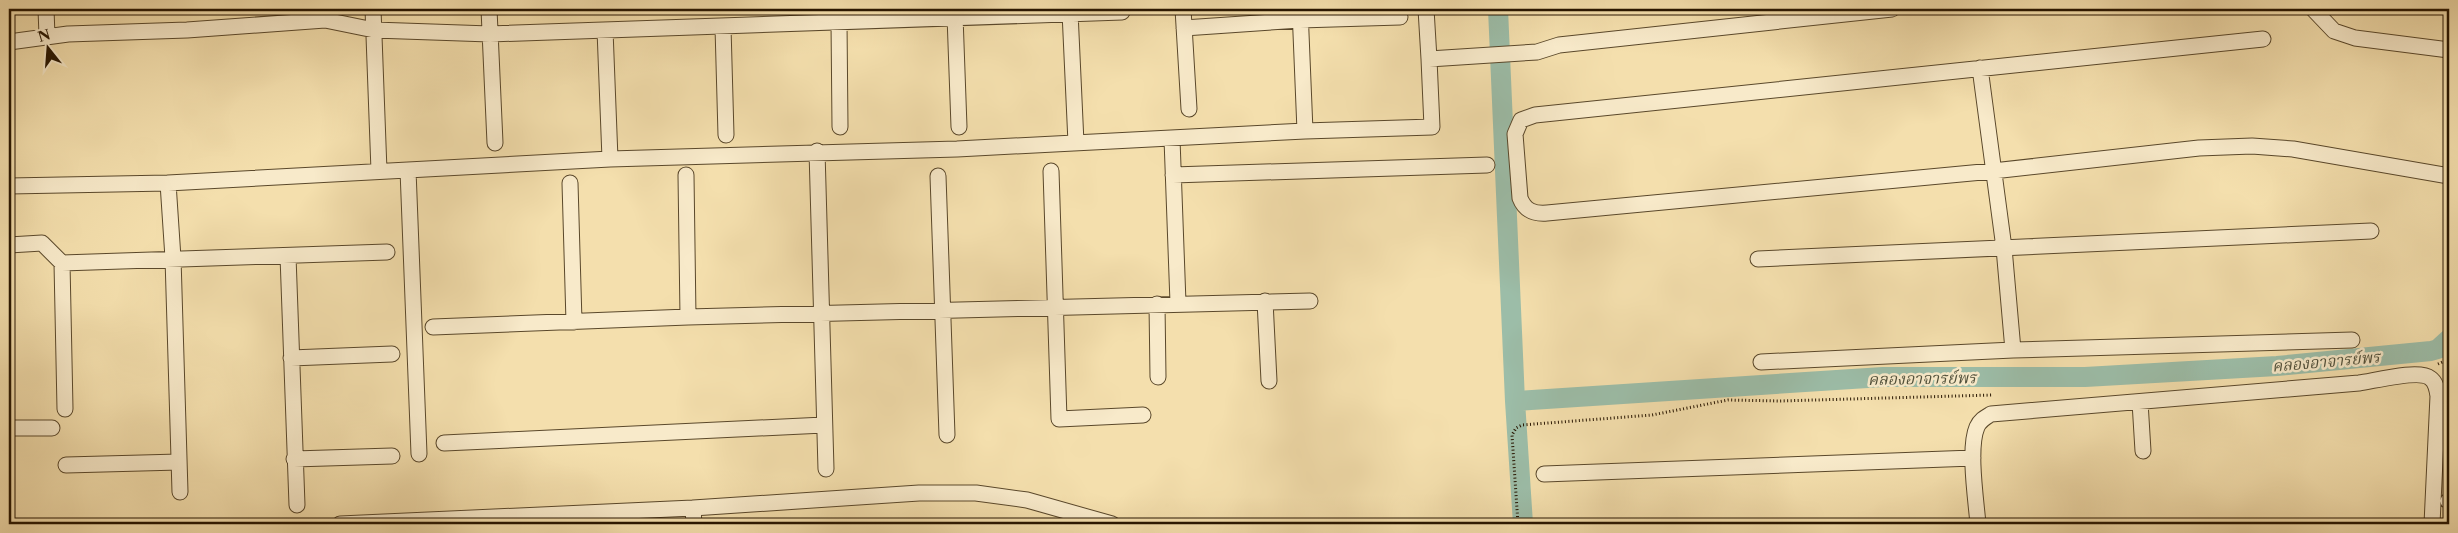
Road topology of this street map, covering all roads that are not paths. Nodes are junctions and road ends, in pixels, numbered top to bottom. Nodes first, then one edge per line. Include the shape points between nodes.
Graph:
1 (46, 9) edge
2 (373, 9) edge
3 (488, 9) edge
4 (1183, 9) edge
5 (1426, 9) edge
6 (1892, 9) edge
7 (2313, 9) edge
8 (1070, 12) junction
9 (1122, 12) dead end
10 (1300, 14) edge
11 (955, 16) junction
12 (1400, 16) dead end
13 (839, 22) junction
14 (723, 27) junction
15 (1184, 28) junction
16 (374, 30) junction
17 (605, 30) junction
18 (490, 34) junction
19 (47, 36) junction
20 (2263, 39) dead end
21 (9, 42) edge
22 (2449, 50) edge
23 (1429, 59) junction
24 (1980, 68) junction
25 (1189, 109) dead end
26 (840, 127) dead end
27 (959, 127) dead end
28 (1305, 131) junction
29 (726, 135) dead end
30 (1172, 138) junction
31 (495, 143) dead end
32 (1076, 143) junction
33 (817, 152) junction
34 (610, 159) junction
35 (1487, 165) dead end
36 (408, 170) junction
37 (379, 171) junction
38 (1051, 171) dead end
39 (1993, 171) junction
40 (686, 175) dead end
41 (1173, 175) junction
42 (938, 176) dead end
43 (2449, 176) edge
44 (168, 183) junction
45 (570, 183) dead end
46 (9, 186) edge
47 (2371, 231) dead end
48 (9, 245) edge
49 (2004, 248) junction
50 (387, 252) dead end
51 (288, 256) junction
52 (173, 258) junction
53 (1758, 259) dead end
54 (62, 263) junction
55 (1265, 301) junction
56 (1310, 301) dead end
57 (1178, 303) junction
58 (1158, 304) junction
59 (1054, 307) junction
60 (941, 310) junction
61 (822, 314) junction
62 (688, 317) junction
63 (574, 322) junction
64 (433, 327) dead end
65 (2352, 340) dead end
66 (2013, 350) junction
67 (392, 354) dead end
68 (291, 358) junction
69 (1761, 362) dead end
70 (1158, 377) dead end
71 (1269, 381) dead end
72 (2140, 402) junction
73 (65, 409) dead end
74 (1143, 415) dead end
75 (824, 425) junction
76 (9, 428) edge
77 (52, 428) dead end
78 (947, 435) dead end
79 (444, 444) dead end
80 (2143, 451) dead end
81 (419, 454) dead end
82 (392, 456) dead end
83 (1973, 458) junction
84 (294, 459) junction
85 (179, 462) junction
86 (66, 465) dead end
87 (826, 469) dead end
88 (1544, 474) dead end
89 (180, 492) dead end
90 (297, 505) dead end
91 (694, 508) junction
92 (340, 524) edge
93 (694, 524) edge
94 (1112, 524) edge
95 (1978, 524) edge
96 (2432, 524) edge

1 - 19 street
2 - 16 street
3 - 18 street
4 - 15 street
5 - 23 street
6 - 23 street via 1559,45 1537,52
7 - 22 street via 2334,31 2355,38
8 - 9 street
8 - 11 street
8 - 32 street
10 - 12 street
10 - 15 street
10 - 28 street
11 - 13 street
11 - 27 street
13 - 14 street
13 - 26 street
14 - 17 street
14 - 29 street
15 - 25 street
16 - 18 street
16 - 19 street via 325,20
16 - 37 street
17 - 18 street
17 - 34 street
18 - 31 street
19 - 21 street
20 - 24 street
23 - 28 street via 1432,127
24 - 39 street
24 - 39 street via 1527,116 1521,120 1515,134 1520,198 1530,210 1547,213
28 - 30 street
30 - 32 street
30 - 41 street
32 - 33 street
33 - 34 street
33 - 61 street
34 - 36 street
35 - 41 street
36 - 37 street
36 - 81 street
37 - 44 street
38 - 59 street
39 - 43 street via 2199,148 2252,146
39 - 49 street
40 - 62 street
41 - 57 street
42 - 60 street
44 - 46 street
44 - 52 street
45 - 63 street
47 - 49 street
48 - 54 street via 42,243
49 - 53 street
49 - 66 street
50 - 51 street
51 - 52 street
51 - 68 street
52 - 54 street
52 - 85 street
54 - 73 street
55 - 56 street
55 - 57 street
55 - 71 street
57 - 58 street
58 - 59 street
58 - 70 street
59 - 60 street
59 - 74 street via 1059,419
60 - 61 street
60 - 78 street
61 - 62 street
61 - 75 street
62 - 63 street
63 - 64 street
65 - 66 street
66 - 69 street
67 - 68 street
68 - 84 street
72 - 80 street
72 - 83 street via 1991,414 1983,418 1977,427
72 - 96 street via 2424,375 2434,382 2438,396
75 - 79 street
75 - 87 street
76 - 77 street
82 - 84 street
83 - 88 street
83 - 95 street
84 - 90 street
85 - 86 street
85 - 89 street
91 - 92 street
91 - 93 street
91 - 94 street via 918,493 976,493 1027,500

